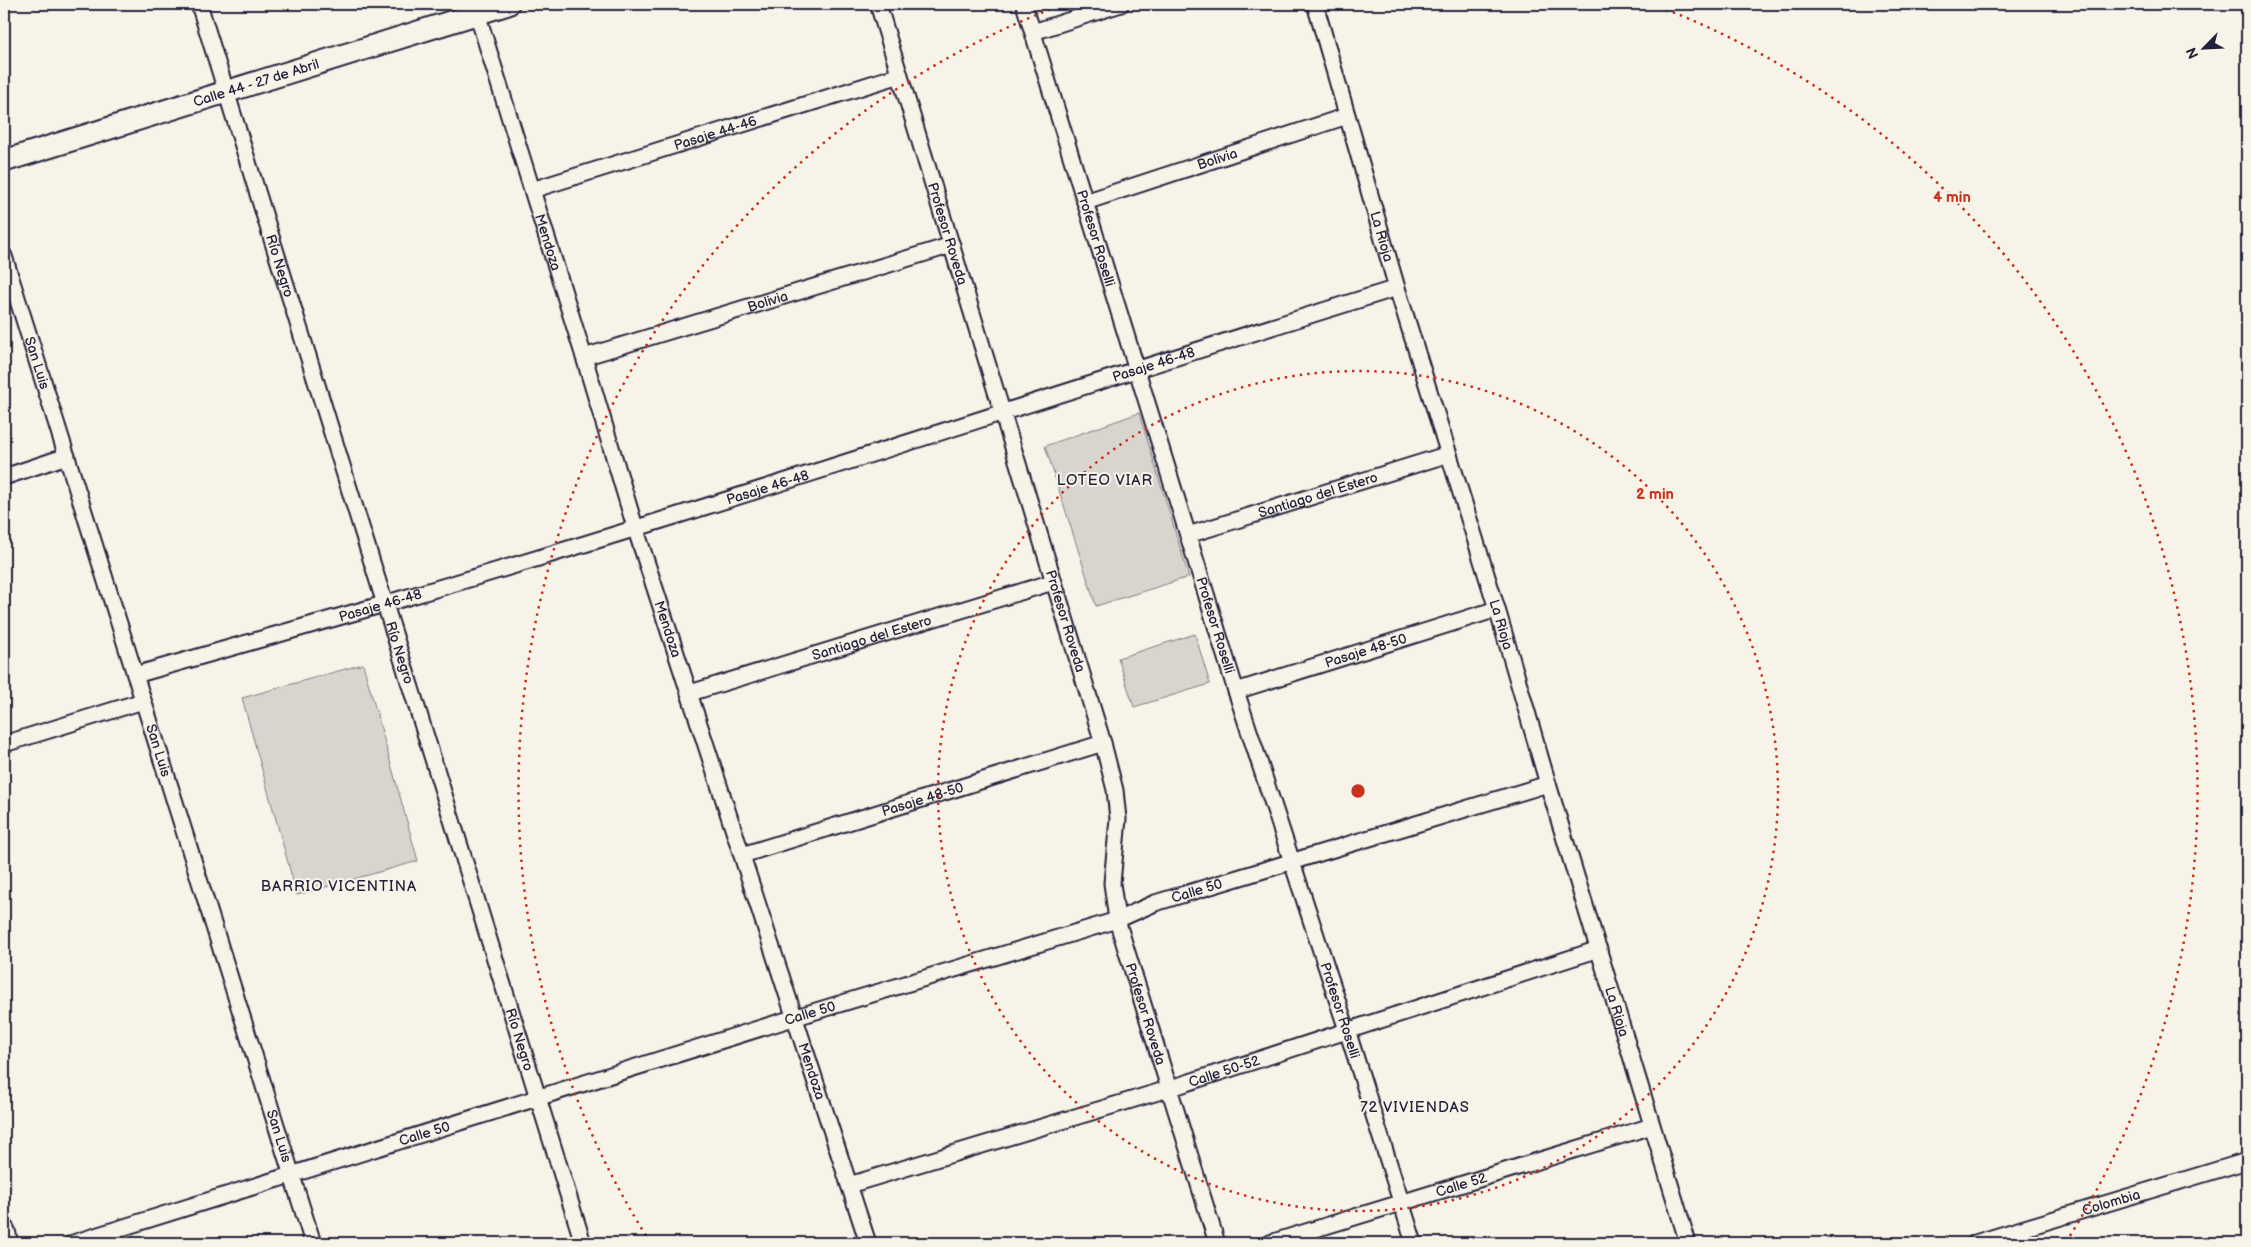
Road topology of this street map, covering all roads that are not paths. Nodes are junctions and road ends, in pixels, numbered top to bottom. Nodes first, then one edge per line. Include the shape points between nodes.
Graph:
1 (199, 4) edge
2 (508, 4) edge
3 (878, 4) edge
4 (1024, 4) edge
5 (1121, 4) edge
6 (1315, 4) edge
7 (477, 13) junction
8 (1032, 32) junction
9 (900, 75) junction
10 (226, 92) junction
11 (1347, 116) junction
12 (4, 161) edge
13 (532, 190) junction
14 (1085, 202) junction
15 (952, 245) junction
16 (4, 256) edge
17 (1397, 288) junction
18 (584, 357) junction
19 (1136, 368) junction
20 (1003, 411) junction
21 (1449, 454) junction
22 (67, 456) junction
23 (4, 477) edge
24 (635, 528) junction
25 (1188, 535) junction
26 (1053, 582) junction
27 (386, 604) junction
28 (1497, 608) junction
29 (135, 675) junction
30 (1236, 691) junction
31 (690, 693) junction
32 (142, 701) junction
33 (1103, 743) junction
34 (4, 744) edge
35 (1548, 784) junction
36 (742, 855) junction
37 (1291, 860) junction
38 (1117, 920) junction
39 (1599, 949) junction
40 (793, 1018) junction
41 (1347, 1030) junction
42 (1168, 1089) junction
43 (538, 1099) junction
44 (1652, 1126) junction
45 (2247, 1162) edge
46 (292, 1176) junction
47 (849, 1185) junction
48 (1401, 1204) junction
49 (4, 1231) edge
50 (7, 1243) edge
51 (73, 1243) edge
52 (313, 1243) edge
53 (583, 1243) edge
54 (868, 1243) edge
55 (1217, 1243) edge
56 (1270, 1243) edge
57 (1414, 1243) edge
58 (1688, 1243) edge
59 (1975, 1243) edge

1 - 10 street, Río Negro
2 - 7 street, Calle 44 - 27 de Abril
3 - 9 street, Profesor Roveda
4 - 8 street, Profesor Roselli
5 - 8 street
6 - 11 street, La Rioja
7 - 10 street, Calle 44 - 27 de Abril
7 - 13 street, Mendoza
8 - 14 street, Profesor Roselli
9 - 13 street, Pasaje 44-46
9 - 15 street, Profesor Roveda
10 - 12 street, Calle 44 - 27 de Abril
10 - 27 street, Río Negro
11 - 14 street, Bolivia
11 - 17 street, La Rioja
13 - 18 street, Mendoza
14 - 19 street, Profesor Roselli
15 - 18 street, Bolivia
15 - 20 street, Profesor Roveda
16 - 22 street, San Luis
17 - 19 street, Pasaje 46-48
17 - 21 street, La Rioja
18 - 24 street, Mendoza
19 - 20 street, Pasaje 46-48
19 - 25 street, Profesor Roselli
20 - 24 street, Pasaje 46-48
20 - 26 street, Profesor Roveda
21 - 25 street, Santiago del Estero
21 - 28 street, La Rioja
22 - 23 street
22 - 29 street, San Luis
24 - 27 street, Pasaje 46-48
24 - 31 street, Mendoza
25 - 30 street, Profesor Roselli
26 - 31 street, Santiago del Estero
26 - 33 street, Profesor Roveda
27 - 29 street, Pasaje 46-48
27 - 43 street, Río Negro
28 - 30 street, Pasaje 48-50
28 - 35 street, La Rioja
29 - 32 street, San Luis
30 - 37 street, Profesor Roselli
31 - 36 street, Mendoza
32 - 34 street
32 - 46 street, San Luis
33 - 36 street, Pasaje 48-50
33 - 38 street, Profesor Roveda via 1115,790 1118,819 1112,883
35 - 37 street, Calle 50
35 - 39 street, La Rioja
36 - 40 street, Mendoza
37 - 38 street, Calle 50 via 1155,903
37 - 41 street, Profesor Roselli
38 - 40 street, Calle 50
38 - 42 street, Profesor Roveda
39 - 41 street, Calle 50-52
39 - 44 street, La Rioja
40 - 43 street, Calle 50
40 - 47 street, Mendoza
41 - 42 street, Calle 50-52
41 - 48 street, Profesor Roselli
42 - 47 street, Calle 50-52
42 - 55 street, Profesor Roveda
43 - 46 street, Calle 50
43 - 53 street, Río Negro
44 - 48 street, Calle 52
44 - 58 street, La Rioja
45 - 59 street, Colombia
46 - 51 street, Calle 50
46 - 52 street, San Luis
47 - 54 street, Mendoza
48 - 56 street, Calle 52
48 - 57 street, Profesor Roselli
49 - 50 street

